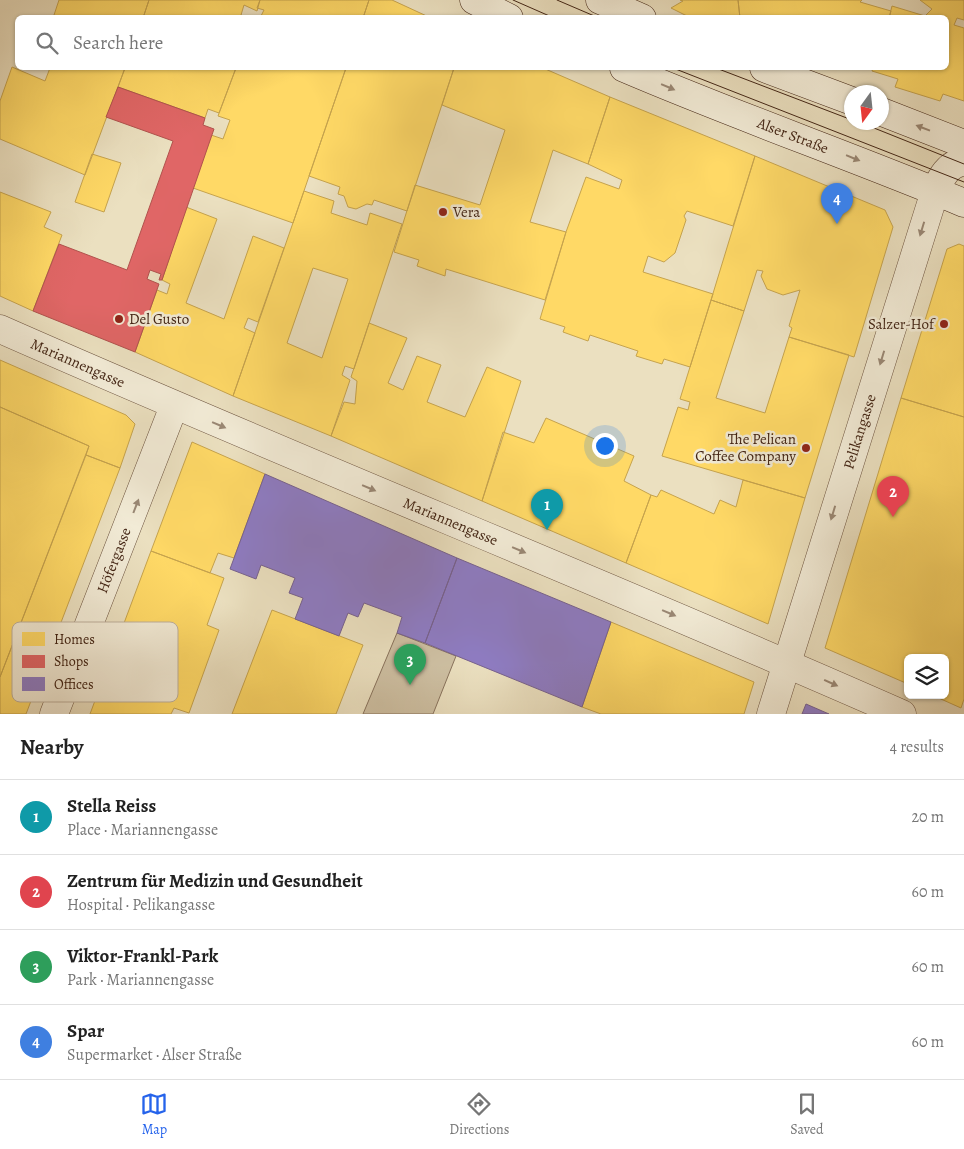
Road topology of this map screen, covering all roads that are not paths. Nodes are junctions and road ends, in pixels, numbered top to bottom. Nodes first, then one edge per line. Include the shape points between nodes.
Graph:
1 (474, 0) edge
2 (600, 0) edge
3 (503, 15) edge
4 (635, 15) edge
5 (629, 70) edge
6 (769, 70) edge
7 (844, 98) edge
8 (889, 115) edge
9 (964, 144) edge
10 (964, 162) edge
11 (935, 191) junction
12 (964, 203) edge
13 (0, 329) edge
14 (174, 406) junction
15 (90, 622) edge
16 (786, 663) junction
17 (59, 702) edge
18 (54, 714) edge
19 (771, 714) edge
20 (902, 714) edge

1 - 3 street
2 - 4 street
5 -> 11 street, Alser Straße
6 - 7 street
9 -> 8 street
10 - 11 street, Pelikangasse via 943,173
11 - 12 street, Alser Straße
11 -> 16 street, Pelikangasse
13 - 14 street, Mariannengasse
15 -> 14 street, Höfergasse
14 -> 16 street, Mariannengasse
16 - 19 street, Pelikangasse
16 -> 20 street, Mariannengasse
18 -> 17 street, Höfergasse

